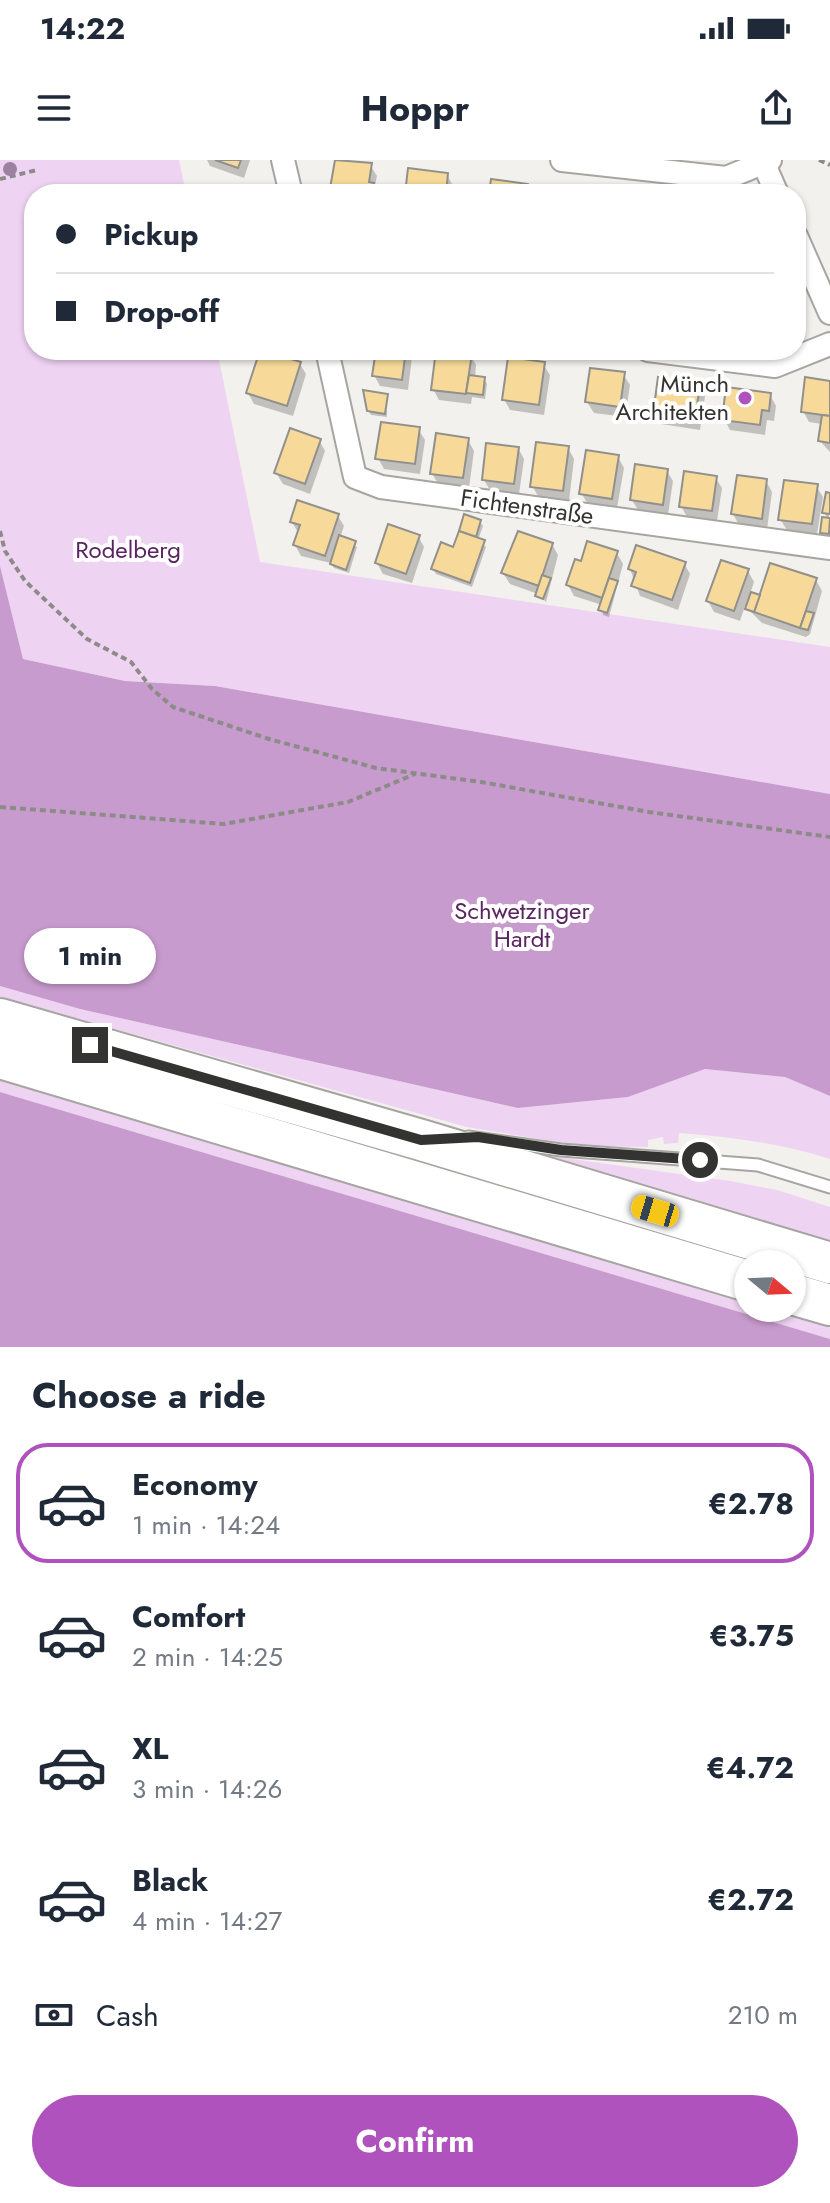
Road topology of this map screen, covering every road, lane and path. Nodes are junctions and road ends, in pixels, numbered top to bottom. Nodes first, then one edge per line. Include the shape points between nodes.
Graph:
1 (283, 160) edge
2 (819, 160) edge
3 (572, 161) edge
4 (767, 162) edge
5 (830, 165) edge
6 (37, 170) dead end
7 (0, 179) edge
8 (289, 184) edge
9 (774, 184) edge
10 (806, 259) edge
11 (830, 313) edge
12 (830, 344) edge
13 (806, 354) edge
14 (329, 360) edge
15 (727, 360) edge
16 (790, 360) edge
17 (0, 531) edge
18 (830, 548) edge
19 (417, 773) junction
20 (0, 807) edge
21 (830, 837) edge
22 (0, 1019) edge
23 (0, 1058) edge
24 (421, 1140) junction
25 (830, 1187) edge
26 (830, 1263) edge
27 (734, 1277) edge
28 (806, 1298) edge
29 (830, 1305) edge

1 - 8 street
2 - 5 path
3 - 4 street via 726,178
4 - 9 street
6 - 7 path
10 - 11 street
12 - 13 street
14 - 18 street, Fichtenstraße via 355,477 381,487
15 - 16 street via 775,366
17 - 19 path via 5,551 25,581 87,639 131,662 173,707 376,768
19 - 20 path via 348,802 224,824
19 - 21 path
22 - 24 highway
23 - 27 highway
24 - 25 lane via 478,1137 561,1150 758,1165
24 - 26 highway
28 - 29 highway

